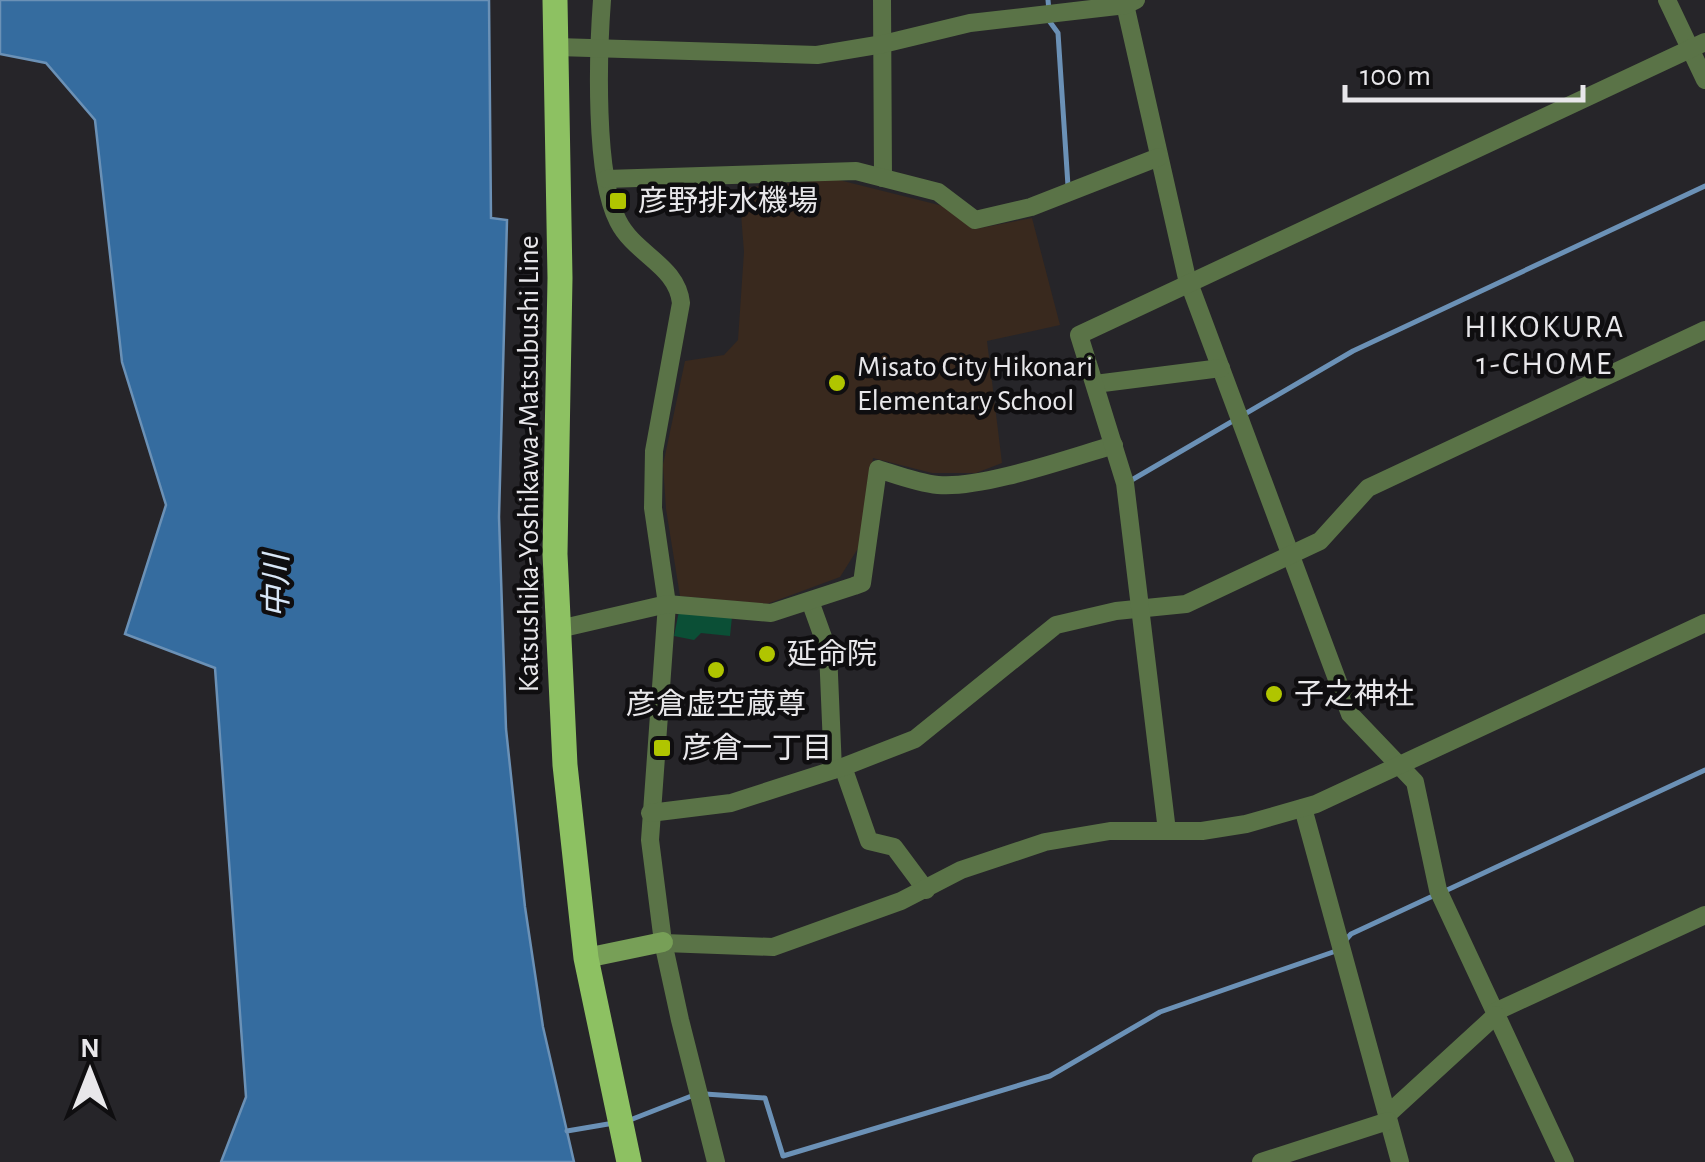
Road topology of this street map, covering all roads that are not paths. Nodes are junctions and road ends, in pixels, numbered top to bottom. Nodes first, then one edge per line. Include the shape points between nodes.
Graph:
1 (556, 0) edge
2 (602, 0) edge
3 (882, 0) edge
4 (1667, 0) edge
5 (1129, 2) edge
6 (882, 44) junction
7 (1698, 45) edge
8 (557, 47) junction
9 (598, 48) junction
10 (1705, 80) edge
11 (1160, 158) junction
12 (883, 178) junction
13 (606, 179) junction
14 (1189, 283) junction
15 (1705, 330) edge
16 (1222, 368) junction
17 (1095, 384) junction
18 (1114, 445) junction
19 (1292, 555) junction
20 (810, 600) junction
21 (667, 604) junction
22 (1140, 610) junction
23 (1705, 623) edge
24 (559, 628) junction
25 (1402, 766) junction
26 (838, 768) junction
27 (1303, 808) junction
28 (650, 813) junction
29 (1168, 831) junction
30 (926, 890) junction
31 (1705, 916) edge
32 (664, 942) junction
33 (586, 958) junction
34 (1495, 1013) junction
35 (1388, 1118) junction
36 (629, 1162) edge
37 (716, 1162) edge
38 (1261, 1162) edge
39 (1400, 1162) edge
40 (1565, 1162) edge

1 - 8 main road, Katsushika-Yoshikawa-Matsubushi Line
2 - 9 street
3 - 6 street
4 - 7 street
5 - 6 street via 970,23
5 - 11 street
6 - 9 street via 817,54
6 - 12 street
7 - 10 street
7 - 14 street
8 - 9 street
8 - 24 main road, Katsushika-Yoshikawa-Matsubushi Line
9 - 13 street
11 - 12 street via 1031,207 975,220 938,192
11 - 14 street
12 - 13 street via 856,171
13 - 21 street via 619,224 680,290 654,452 653,508
14 - 16 street
14 - 17 street via 1079,335
15 - 19 street via 1368,488 1320,541
16 - 17 street
16 - 19 street
17 - 18 street
18 - 20 street via 966,484 936,485 878,470 862,582
18 - 22 street
19 - 22 street via 1186,604
19 - 25 street via 1350,714
20 - 21 street via 761,614
20 - 26 street via 828,651
21 - 24 street
21 - 28 street
22 - 26 street via 1056,625 915,739
22 - 29 street
23 - 25 street
24 - 33 main road, Katsushika-Yoshikawa-Matsubushi Line
25 - 27 street
25 - 34 street via 1415,782 1438,890
26 - 28 street via 731,802
26 - 30 street via 868,841 894,848
27 - 29 street via 1246,824
27 - 35 street
28 - 32 street
29 - 30 street via 1056,840 960,870
30 - 32 street via 773,947
31 - 34 street
32 - 33 street
32 - 37 street
33 - 36 main road, Katsushika-Yoshikawa-Matsubushi Line
34 - 35 street
34 - 40 street
35 - 38 street
35 - 39 street

